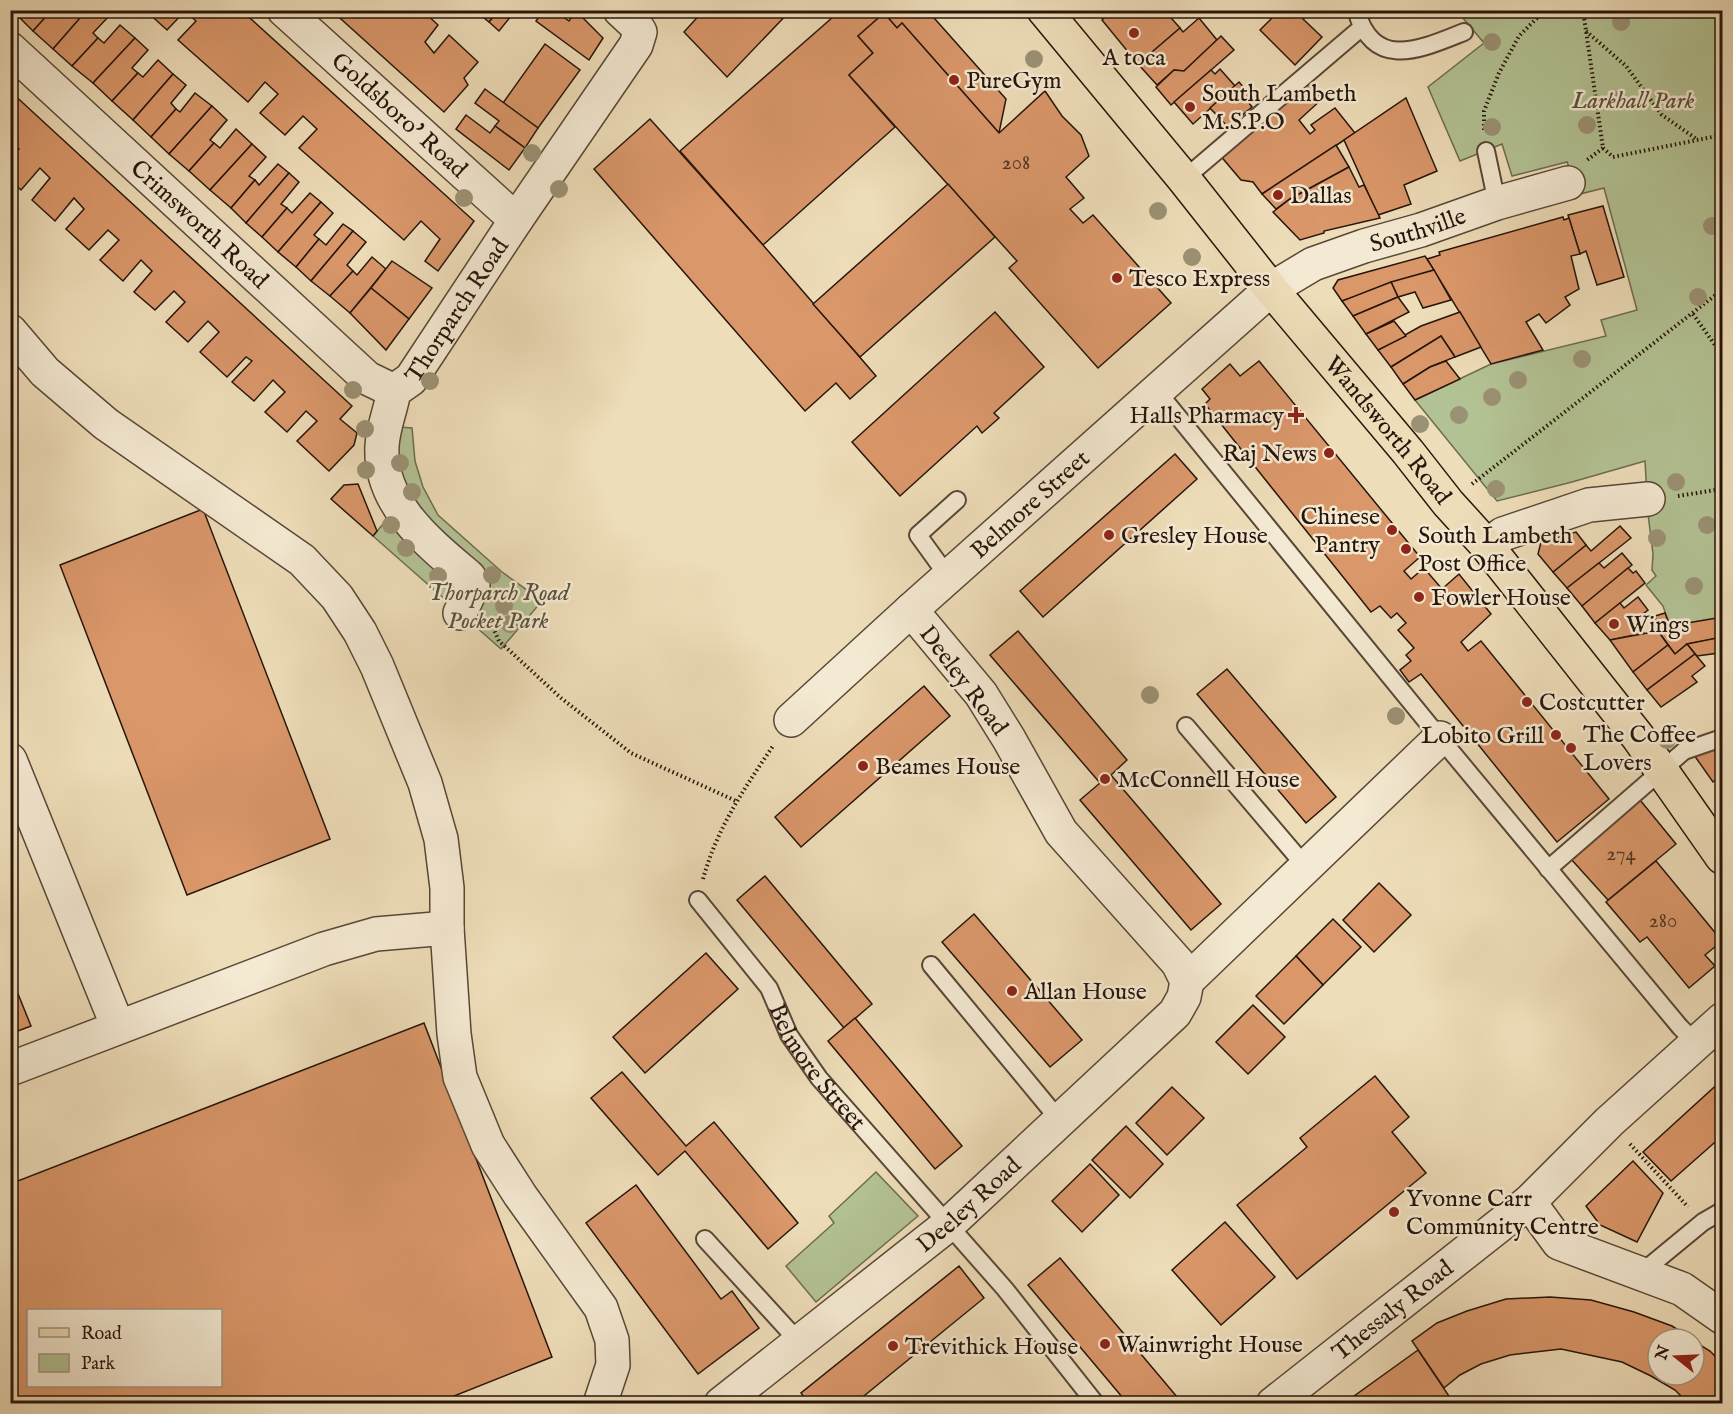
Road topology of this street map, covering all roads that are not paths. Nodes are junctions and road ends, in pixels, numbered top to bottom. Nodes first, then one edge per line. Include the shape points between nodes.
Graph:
1 (284, 10) edge
2 (620, 10) edge
3 (1356, 10) edge
4 (1047, 12) edge
5 (1361, 28) junction
6 (1464, 32) dead end
7 (10, 49) edge
8 (1485, 151) road end
9 (1574, 173) road end
10 (1184, 179) junction
11 (1497, 203) junction
12 (516, 220) junction
13 (1271, 289) junction
14 (10, 332) edge
15 (394, 391) junction
16 (1157, 391) junction
17 (1648, 499) road end
18 (957, 500) dead end
19 (1487, 546) junction
20 (950, 580) junction
21 (466, 599) road end
22 (911, 610) junction
23 (791, 720) road end
24 (1186, 726) dead end
25 (1440, 738) junction
26 (1722, 738) edge
27 (10, 760) edge
28 (1660, 771) junction
29 (1722, 857) edge
30 (1306, 867) junction
31 (1548, 869) junction
32 (698, 900) road end
33 (447, 928) junction
34 (931, 964) dead end
35 (1187, 981) junction
36 (1722, 1020) edge
37 (118, 1027) junction
38 (1697, 1044) junction
39 (10, 1069) edge
40 (1060, 1122) junction
41 (1529, 1202) junction
42 (1722, 1211) edge
43 (949, 1224) junction
44 (705, 1239) dead end
45 (1640, 1274) junction
46 (1722, 1317) edge
47 (799, 1342) junction
48 (725, 1402) edge
49 (600, 1404) edge
50 (1096, 1404) edge
51 (1273, 1404) edge

1 - 12 street, Goldsboro' Road
2 - 12 street, Thorparch Road via 640,32 636,45
3 - 5 lane
4 - 10 main road, Wandsworth Road
5 - 6 lane via 1380,47 1407,52
5 - 10 lane
7 - 15 street, Crimsworth Road via 367,378
8 - 11 lane
9 - 11 street, Southville
10 - 13 main road, Wandsworth Road
11 - 13 street, Southville via 1313,264
12 - 15 street, Thorparch Road via 411,379
13 - 16 street, Belmore Street
13 - 19 main road, Wandsworth Road
14 - 33 street via 69,394 122,436 296,555 345,608 377,666 433,808 445,871
15 - 21 street, Thorparch Road via 382,440 383,472 414,528 469,577
16 - 20 street, Belmore Street
16 - 25 lane
17 - 19 street via 1589,505 1503,534
18 - 20 lane via 918,535
19 - 28 main road, Wandsworth Road via 1638,737
20 - 22 street, Belmore Street
22 - 23 street, Belmore Street
22 - 35 street, Deeley Road via 981,694 1061,832 1178,963
24 - 30 lane
25 - 30 street, Deeley Road
25 - 31 lane
26 - 28 lane via 1684,751
27 - 37 street
28 - 29 main road, Wandsworth Road
28 - 31 lane
30 - 35 street, Deeley Road
31 - 38 lane
32 - 43 lane, Belmore Street via 769,988 789,1035 819,1078
33 - 37 street via 356,939
33 - 49 street via 459,1077 488,1146 601,1308 612,1340 613,1365
34 - 40 lane
35 - 40 street, Deeley Road via 1175,1013
36 - 38 street, Thessaly Road
37 - 39 street
38 - 41 street, Thessaly Road via 1609,1122
40 - 43 street, Deeley Road
41 - 45 street via 1559,1243
41 - 51 street, Thessaly Road
42 - 45 lane
43 - 47 street, Deeley Road
43 - 50 lane, Belmore Street
44 - 47 lane
45 - 46 street via 1682,1289
47 - 48 street, Deeley Road

